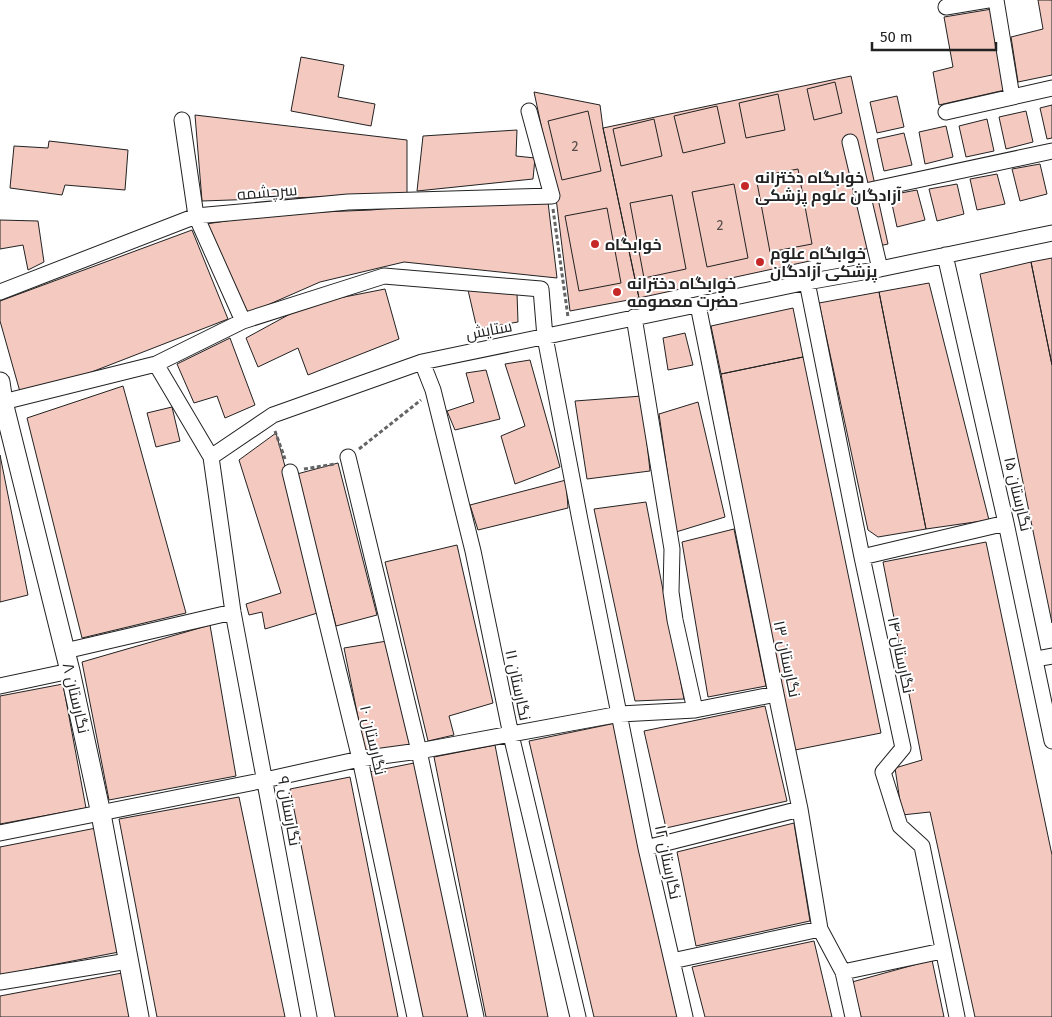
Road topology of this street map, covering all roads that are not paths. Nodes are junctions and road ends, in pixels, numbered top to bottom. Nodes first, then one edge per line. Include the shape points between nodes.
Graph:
1 (988, 0) edge
2 (996, 0) edge
3 (946, 7) dead end
4 (1052, 88) edge
5 (1012, 97) junction
6 (529, 111) dead end
7 (946, 112) dead end
8 (182, 120) dead end
9 (850, 142) dead end
10 (1052, 151) edge
11 (861, 192) junction
12 (196, 216) junction
13 (1052, 233) edge
14 (945, 255) junction
15 (880, 269) junction
16 (807, 282) junction
17 (0, 292) edge
18 (698, 305) junction
19 (634, 317) junction
20 (243, 321) junction
21 (545, 337) junction
22 (422, 362) junction
23 (156, 364) junction
24 (0, 382) edge
25 (3, 402) junction
26 (211, 457) junction
27 (348, 457) road end
28 (290, 472) road end
29 (1006, 523) junction
30 (862, 557) junction
31 (233, 612) junction
32 (65, 651) junction
33 (1052, 656) edge
34 (1036, 659) junction
35 (70, 671) junction
36 (0, 686) edge
37 (776, 694) junction
38 (695, 710) junction
39 (620, 714) junction
40 (511, 735) junction
41 (1052, 741) edge
42 (419, 751) junction
43 (360, 759) junction
44 (266, 780) junction
45 (800, 808) junction
46 (101, 814) junction
47 (0, 833) edge
48 (646, 848) junction
49 (820, 929) junction
50 (942, 951) junction
51 (128, 961) junction
52 (672, 961) junction
53 (843, 972) junction
54 (0, 982) edge
55 (139, 1017) edge
56 (309, 1017) edge
57 (415, 1017) edge
58 (476, 1017) edge
59 (578, 1017) edge
60 (685, 1017) edge
61 (853, 1017) edge
62 (957, 1017) edge

1 - 3 street
2 - 5 street
4 - 5 street
5 - 7 street
6 - 12 street, سرچشمه via 552,196 348,202
8 - 12 street
9 - 11 street
10 - 11 street
11 - 15 street
12 - 17 street, سرچشمه
12 - 20 street
13 - 14 street, ستایش
14 - 15 street, ستایش
14 - 29 street, نگارستان ۱۵
15 - 16 street, ستایش
16 - 18 street, ستایش
16 - 30 street, نگارستان ۱۴
18 - 19 street, ستایش
18 - 37 street, نگارستان ۱۳
19 - 21 street, ستایش
19 - 38 street via 672,549 670,592
20 - 21 street, نگارستان ۱۲ via 384,276 541,289
20 - 23 street
21 - 22 street, ستایش
21 - 39 street, نگارستان ۱۲
22 - 26 street, ستایش via 272,415
22 - 40 street, نگارستان ۱۱ via 433,390 472,551
23 - 25 street
23 - 26 street
24 - 25 street, نگارستان ۸
25 - 32 street, نگارستان ۸
26 - 31 street
27 - 42 street
28 - 43 street, نگارستان ۱۰
29 - 30 street
29 - 34 street, نگارستان ۱۵
30 - 50 street, نگارستان ۱۴ via 903,748 882,772 900,826 922,846
31 - 32 street
31 - 44 street, نگارستان ۹
32 - 35 street, نگارستان ۸
33 - 34 street
34 - 41 street, نگارستان ۱۵
35 - 36 street
35 - 46 street, نگارستان ۸
37 - 38 street
37 - 45 street, نگارستان ۱۳
38 - 39 street
39 - 40 street
39 - 48 street, نگارستان ۱۲
40 - 42 street
40 - 59 street, نگارستان ۱۱
42 - 43 street
42 - 58 street
43 - 44 street
43 - 57 street, نگارستان ۱۰
44 - 46 street
44 - 56 street, نگارستان ۹
45 - 48 street
45 - 49 street, نگارستان ۱۳
46 - 47 street
46 - 51 street, نگارستان ۸
48 - 52 street, نگارستان ۱۲
49 - 52 street
49 - 53 street, نگارستان ۱۳
50 - 53 street
50 - 62 street, نگارستان ۱۴
51 - 54 street
51 - 55 street, نگارستان ۸
52 - 60 street, نگارستان ۱۲
53 - 61 street, نگارستان ۱۳

